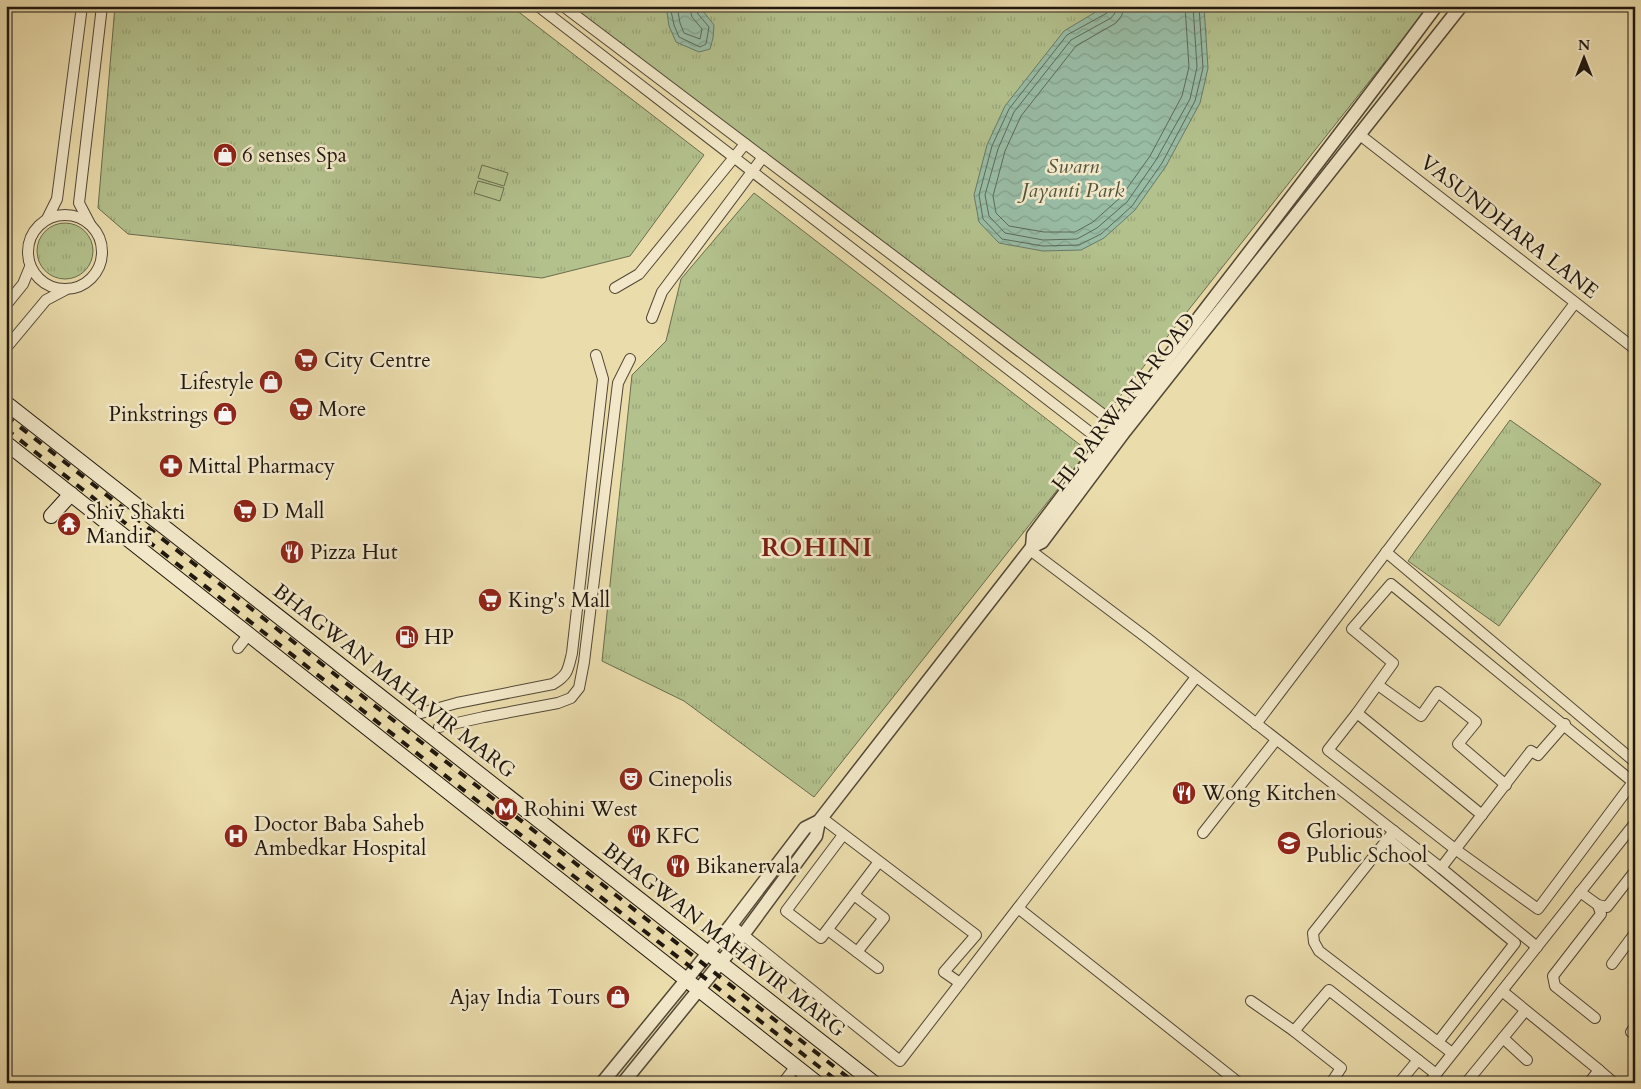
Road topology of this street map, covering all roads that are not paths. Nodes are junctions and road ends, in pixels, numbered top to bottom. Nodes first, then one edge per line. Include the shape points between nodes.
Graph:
1 (82, 6) edge
2 (102, 6) edge
3 (538, 6) edge
4 (563, 6) edge
5 (1436, 6) edge
6 (1461, 6) edge
7 (1360, 134) junction
8 (745, 144) junction
9 (734, 157) junction
10 (763, 157) junction
11 (753, 172) junction
12 (47, 219) junction
13 (91, 225) junction
14 (30, 266) junction
15 (615, 288) dead end
16 (65, 290) junction
17 (1575, 303) junction
18 (6, 305) edge
19 (652, 318) dead end
20 (6, 348) edge
21 (1635, 349) edge
22 (596, 356) dead end
23 (630, 359) dead end
24 (6, 403) edge
25 (1121, 428) junction
26 (6, 443) edge
27 (1107, 446) junction
28 (71, 494) junction
29 (52, 516) dead end
30 (1031, 549) junction
31 (1386, 552) junction
32 (249, 634) junction
33 (1488, 638) junction
34 (238, 648) dead end
35 (1475, 653) junction
36 (1196, 677) junction
37 (1378, 685) junction
38 (421, 713) dead end
39 (1357, 713) junction
40 (1256, 724) junction
41 (1565, 724) junction
42 (439, 727) dead end
43 (1276, 740) junction
44 (1635, 762) edge
45 (1506, 785) junction
46 (1482, 815) junction
47 (820, 819) junction
48 (1634, 826) edge
49 (1203, 833) dead end
50 (843, 835) junction
51 (1391, 835) junction
52 (1455, 849) junction
53 (878, 862) junction
54 (1441, 868) junction
55 (1635, 871) edge
56 (1580, 892) junction
57 (854, 895) junction
58 (1598, 905) junction
59 (1018, 908) junction
60 (731, 925) junction
61 (828, 930) junction
62 (1635, 933) edge
63 (743, 935) junction
64 (1536, 947) junction
65 (708, 952) junction
66 (857, 952) junction
67 (720, 962) junction
68 (1612, 964) dead end
69 (878, 968) dead end
70 (686, 979) junction
71 (960, 983) junction
72 (700, 990) junction
73 (1502, 991) junction
74 (1251, 1001) dead end
75 (1525, 1011) junction
76 (1595, 1018) dead end
77 (1294, 1032) junction
78 (1503, 1038) junction
79 (1438, 1042) junction
80 (1452, 1053) junction
81 (1418, 1060) junction
82 (1527, 1060) dead end
83 (796, 1066) junction
84 (1599, 1070) junction
85 (1436, 1074) junction
86 (602, 1083) edge
87 (623, 1083) edge
88 (783, 1083) edge
89 (817, 1083) edge
90 (874, 1083) edge
91 (1239, 1083) edge
92 (1331, 1083) edge
93 (1399, 1083) edge
94 (1429, 1083) edge
95 (1466, 1083) edge
96 (1590, 1083) edge
97 (1614, 1083) edge

1 - 12 street via 57,200
2 - 13 street via 79,203
3 - 9 street
4 - 8 street
5 - 25 street via 1224,283
6 - 7 street, HL PARWANA ROAD
7 - 17 street, VASUNDHARA LANE
7 - 25 street, HL PARWANA ROAD
8 - 9 street
8 - 10 street
9 - 11 street
9 - 15 street via 639,274
10 - 11 street
10 - 25 street
11 - 19 street via 662,292
11 - 27 street
12 - 13 street via 72,216
12 - 14 street via 30,238 27,253
13 - 16 street via 102,245 100,265 86,283
14 - 16 street via 44,283
14 - 18 street via 24,284
16 - 20 street via 46,300
17 - 21 street, VASUNDHARA LANE
17 - 31 street
22 - 38 street via 603,379 568,670 552,684 457,702
23 - 42 street via 618,384 584,662 578,688 571,698 558,703
24 - 65 main road, BHAGWAN MAHAVIR MARG
25 - 27 street, HL PARWANA ROAD
26 - 28 main road
27 - 30 street, HL PARWANA ROAD via 1042,542
28 - 29 main road
28 - 32 main road
30 - 36 street
30 - 47 street, HL PARWANA ROAD
31 - 33 street
31 - 40 street
32 - 34 street
32 - 70 main road
33 - 35 street
33 - 44 street
35 - 37 street via 1391,584 1352,630 1393,663
35 - 41 street
36 - 40 street
36 - 59 street
37 - 39 street
37 - 45 street via 1421,716 1438,692 1446,698 1476,722 1458,744
39 - 46 street
39 - 52 street via 1328,750
40 - 43 street
41 - 45 street via 1538,755 1531,751
41 - 52 street via 1633,782 1538,909
43 - 49 street
43 - 51 street
45 - 46 street
46 - 52 street
47 - 50 street
47 - 60 street, HL PARWANA ROAD via 806,828
47 - 63 street, HL PARWANA ROAD via 816,836
48 - 56 street
50 - 53 street
50 - 61 street via 786,911 821,938
51 - 54 street
51 - 79 street via 1515,943
51 - 79 street via 1313,933 1314,942 1320,951
52 - 54 street
53 - 57 street
53 - 71 street via 976,935 944,972
54 - 64 street
55 - 58 street via 1607,907
56 - 58 street
56 - 64 street
57 - 61 street
57 - 66 street via 884,918
58 - 76 street via 1601,914 1553,976 1555,986
59 - 71 street
59 - 91 street
60 - 63 street
60 - 65 street, HL PARWANA ROAD
61 - 66 street
62 - 68 street
63 - 67 street, HL PARWANA ROAD
63 - 71 street via 900,1061
64 - 73 street
65 - 67 main road, BHAGWAN MAHAVIR MARG
65 - 70 street, HL PARWANA ROAD
66 - 69 street
67 - 72 street, HL PARWANA ROAD
67 - 90 main road, BHAGWAN MAHAVIR MARG
70 - 72 main road
70 - 86 street, HL PARWANA ROAD
72 - 83 main road
72 - 87 street, HL PARWANA ROAD
73 - 75 street
73 - 80 street
74 - 77 street
75 - 78 street
75 - 84 street
77 - 81 street via 1329,990
77 - 92 street via 1341,1068
78 - 82 street
78 - 95 street
79 - 80 street
80 - 85 street
81 - 85 street
81 - 93 street
83 - 88 street
83 - 89 main road
84 - 96 street
84 - 97 street
85 - 94 street

